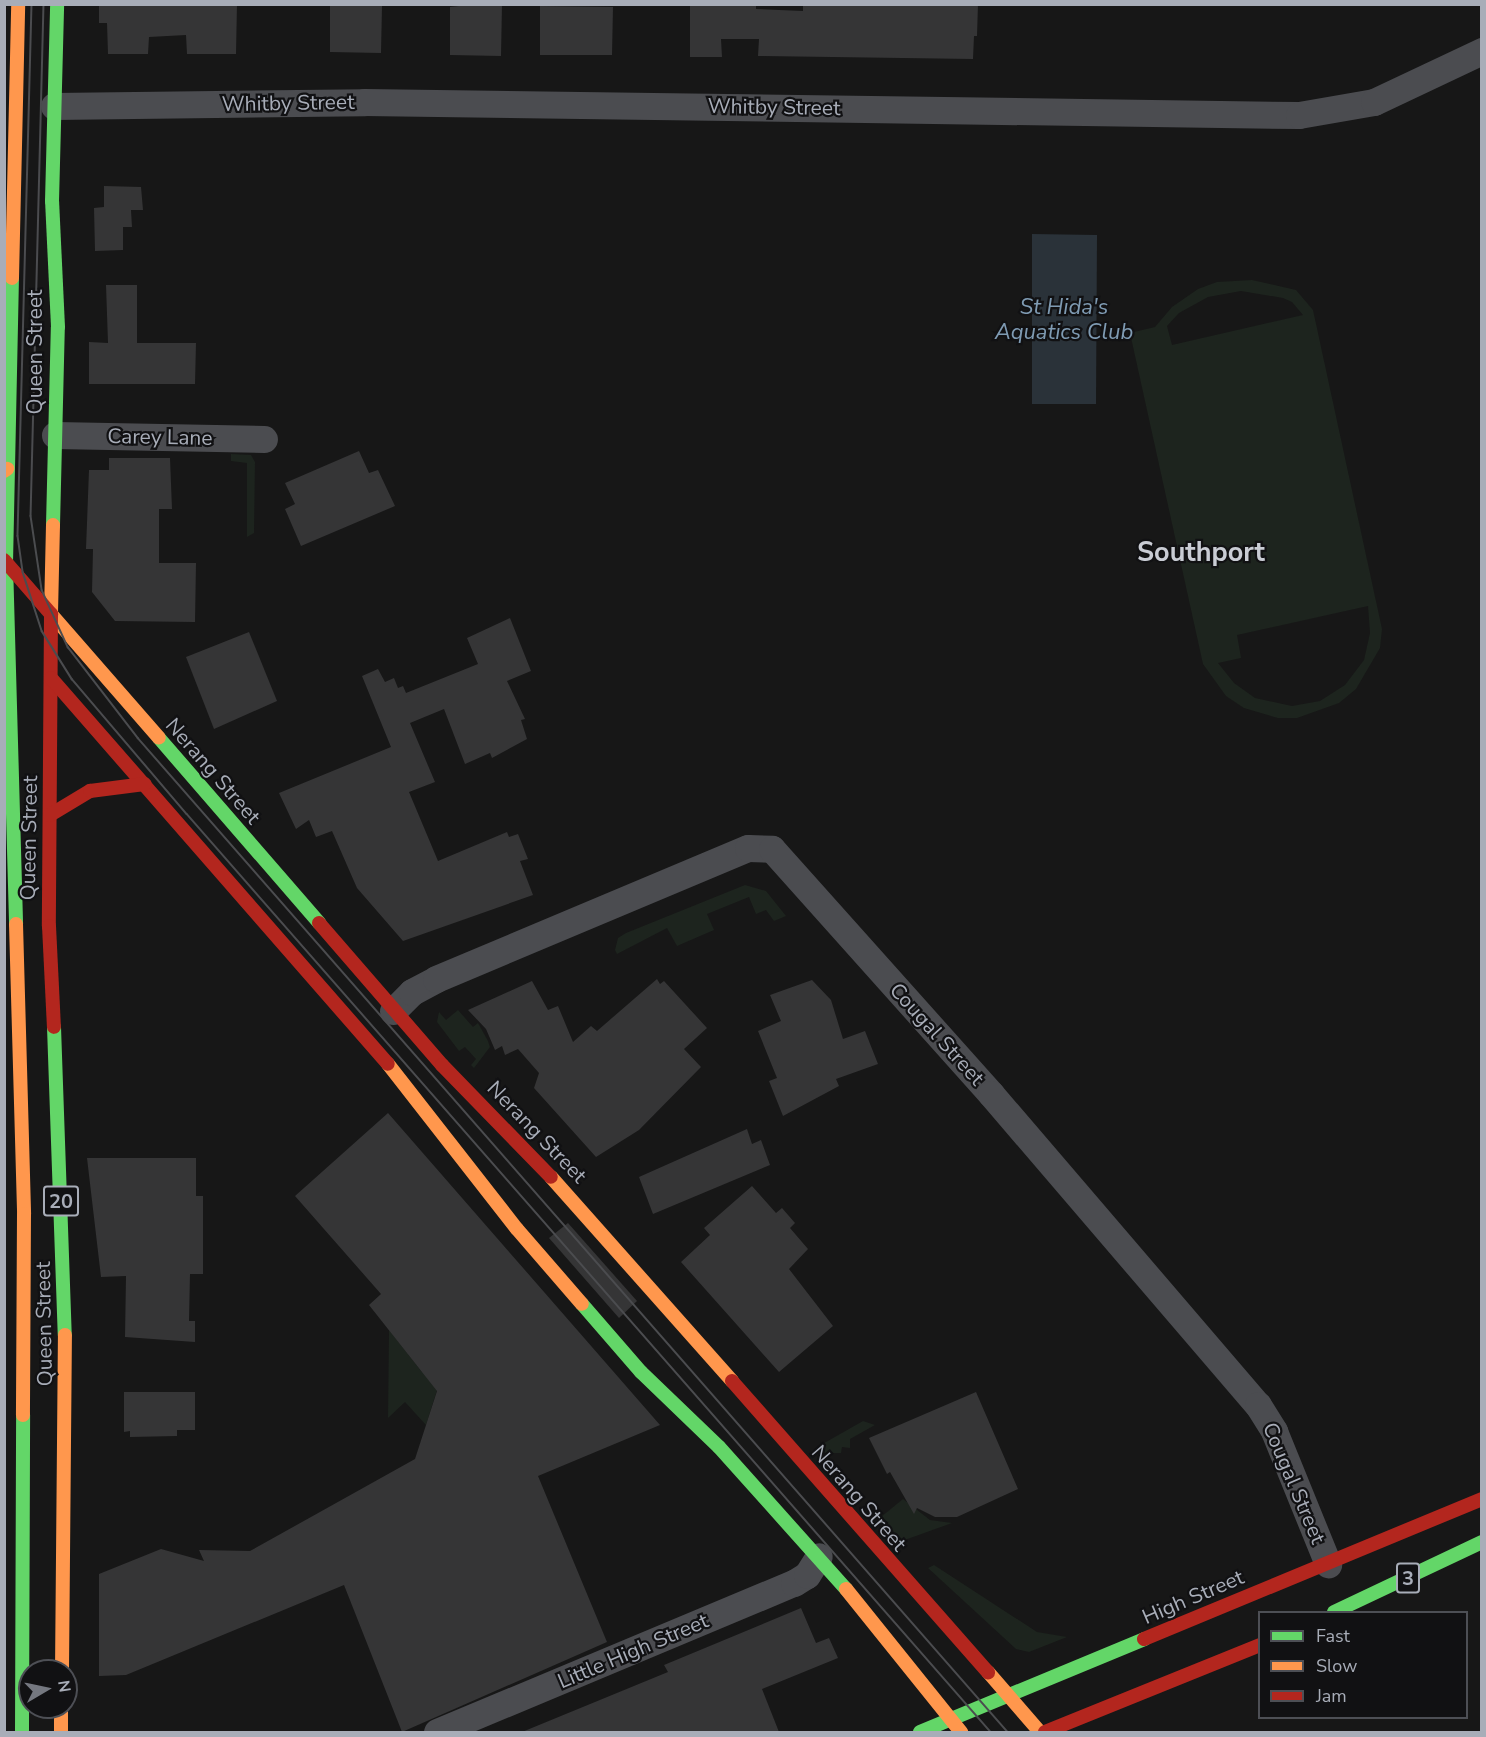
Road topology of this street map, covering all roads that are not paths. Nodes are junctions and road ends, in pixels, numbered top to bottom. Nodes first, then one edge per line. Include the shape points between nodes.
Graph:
1 (18, 4) edge
2 (57, 4) edge
3 (1482, 51) edge
4 (54, 106) junction
5 (55, 435) junction
6 (264, 439) dead end
7 (6, 470) edge
8 (5, 562) edge
9 (51, 614) junction
10 (6, 621) edge
11 (22, 642) dead end
12 (37, 660) dead end
13 (51, 678) junction
14 (145, 784) junction
15 (50, 815) junction
16 (10, 927) edge
17 (393, 1011) junction
18 (1482, 1498) edge
19 (1482, 1542) edge
20 (819, 1556) junction
21 (1328, 1563) junction
22 (1336, 1611) edge
23 (1258, 1646) edge
24 (62, 1659) edge
25 (1008, 1697) junction
26 (1114, 1704) junction
27 (950, 1720) junction
28 (1108, 1723) dead end
29 (22, 1732) edge
30 (437, 1732) edge
31 (920, 1732) edge
32 (961, 1732) edge
33 (1042, 1732) edge

1 - 7 main road, Queen Street
2 - 4 main road, Queen Street
3 - 4 street, Whitby Street via 1374,102 1299,115 364,102
4 - 5 main road, Queen Street
5 - 6 street, Carey Lane
5 - 9 main road, Queen Street
7 - 8 main road, Queen Street
8 - 9 main road, Nerang Street
8 - 10 main road, Queen Street / 20
9 - 13 main road, Queen Street / 20
9 - 17 main road, Nerang Street
10 - 11 main road
10 - 16 main road, Queen Street / 20
12 - 13 main road
13 - 14 main road
13 - 15 main road, Queen Street / 20
14 - 15 main road via 90,791
14 - 20 main road via 413,1093 488,1194 641,1372 719,1447
15 - 24 main road, Queen Street / 20 via 49,926 66,1281
16 - 29 main road, Queen Street / 20 via 24,1214
17 - 21 street, Cougal Street via 429,982 748,848 772,849 992,1094 1258,1405 1274,1431
17 - 25 main road, Nerang Street via 574,1201
18 - 21 main road, High Street / 3
19 - 22 main road, 3
20 - 27 main road
20 - 30 street, Little High Street via 807,1575 794,1584
21 - 25 main road, High Street / 3
23 - 26 main road
25 - 27 main road, High Street / 3
25 - 33 main road, Nerang Street
26 - 28 main road
26 - 33 main road
27 - 31 main road, High Street / 3
27 - 32 main road

